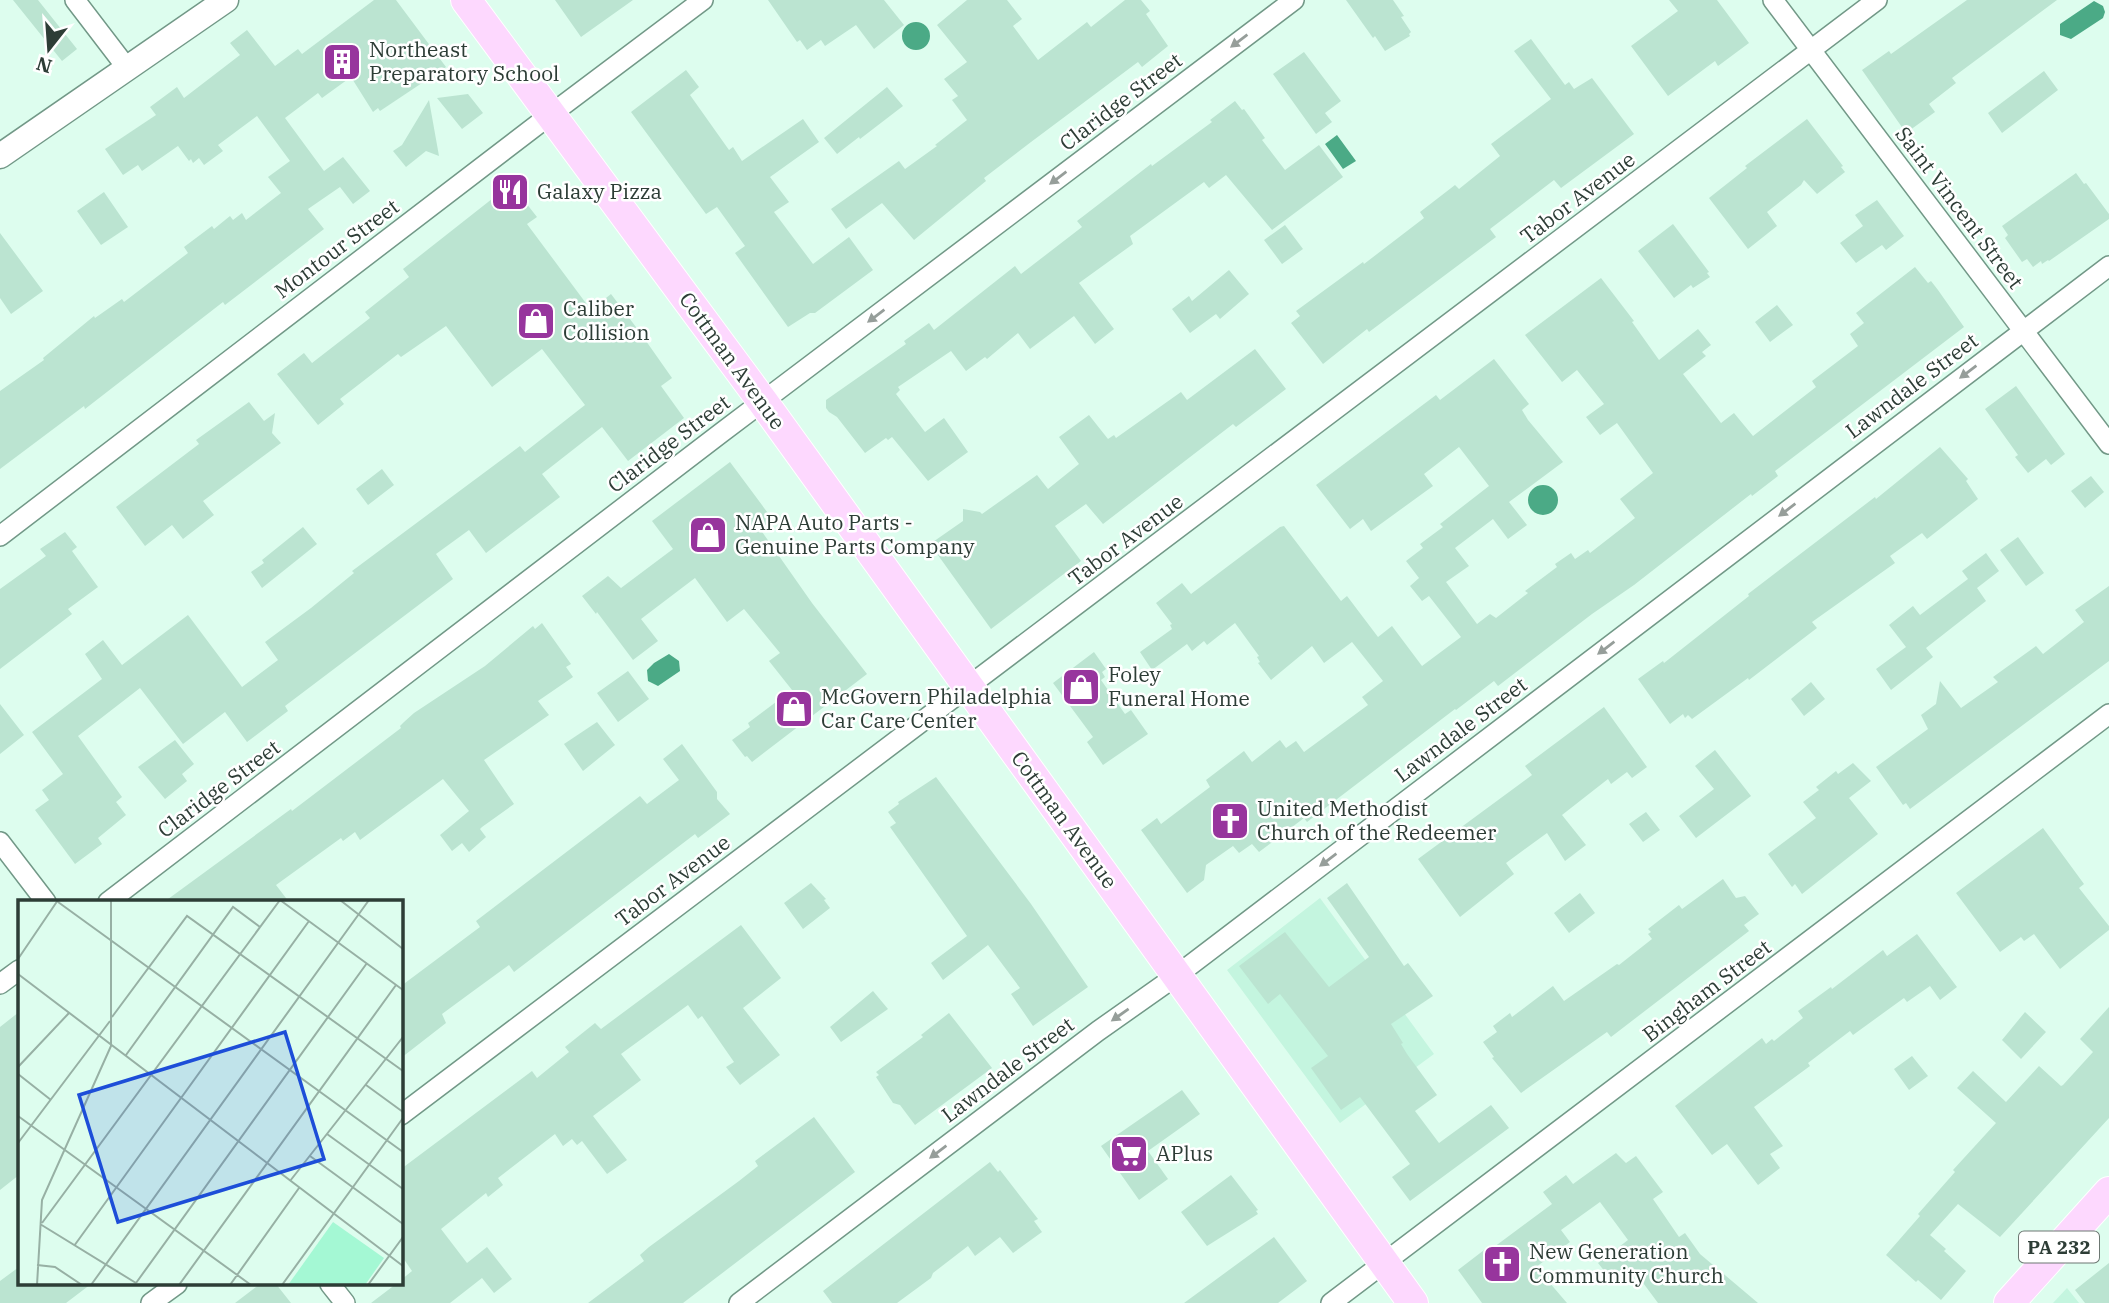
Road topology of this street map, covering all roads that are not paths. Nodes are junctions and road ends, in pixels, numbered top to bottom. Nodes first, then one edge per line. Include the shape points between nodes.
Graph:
1 (75, 0) edge
2 (226, 0) edge
3 (466, 0) edge
4 (704, 0) edge
5 (1294, 0) edge
6 (1773, 0) edge
7 (1877, 0) edge
8 (1811, 51) junction
9 (127, 68) junction
10 (550, 115) junction
11 (0, 156) edge
12 (2109, 266) edge
13 (2023, 331) junction
14 (762, 402) junction
15 (2109, 444) edge
16 (0, 536) edge
17 (968, 687) junction
18 (2109, 714) edge
19 (0, 842) edge
20 (44, 900) edge
21 (111, 900) edge
22 (18, 971) edge
23 (1175, 976) junction
24 (0, 984) edge
25 (402, 1114) edge
26 (2109, 1192) edge
27 (1384, 1264) junction
28 (174, 1286) edge
29 (332, 1286) edge
30 (151, 1303) edge
31 (345, 1303) edge
32 (739, 1303) edge
33 (1331, 1303) edge
34 (1413, 1303) edge
35 (2009, 1303) edge

1 - 9 street
2 - 9 street
3 - 10 main road, Cottman Avenue
4 - 10 street, Montour Street
5 -> 14 street, Claridge Street
6 - 8 street, Saint Vincent Street
7 - 8 street, Tabor Avenue
8 - 13 street, Saint Vincent Street
8 - 17 street, Tabor Avenue
9 - 11 street
10 - 14 main road, Cottman Avenue
10 - 16 street, Montour Street
12 - 13 street, Lawndale Street
13 - 15 street, Saint Vincent Street
13 -> 23 street, Lawndale Street
14 - 17 main road, Cottman Avenue
14 - 21 street, Claridge Street
17 - 23 main road, Cottman Avenue
17 - 25 street, Tabor Avenue
18 - 27 street, Bingham Street
19 - 20 street
22 - 24 street
23 - 27 main road, Cottman Avenue
23 -> 32 street, Lawndale Street
26 - 35 main road, PA 232
27 - 33 street, Bingham Street
27 - 34 main road, Cottman Avenue
28 - 30 street
29 - 31 street

